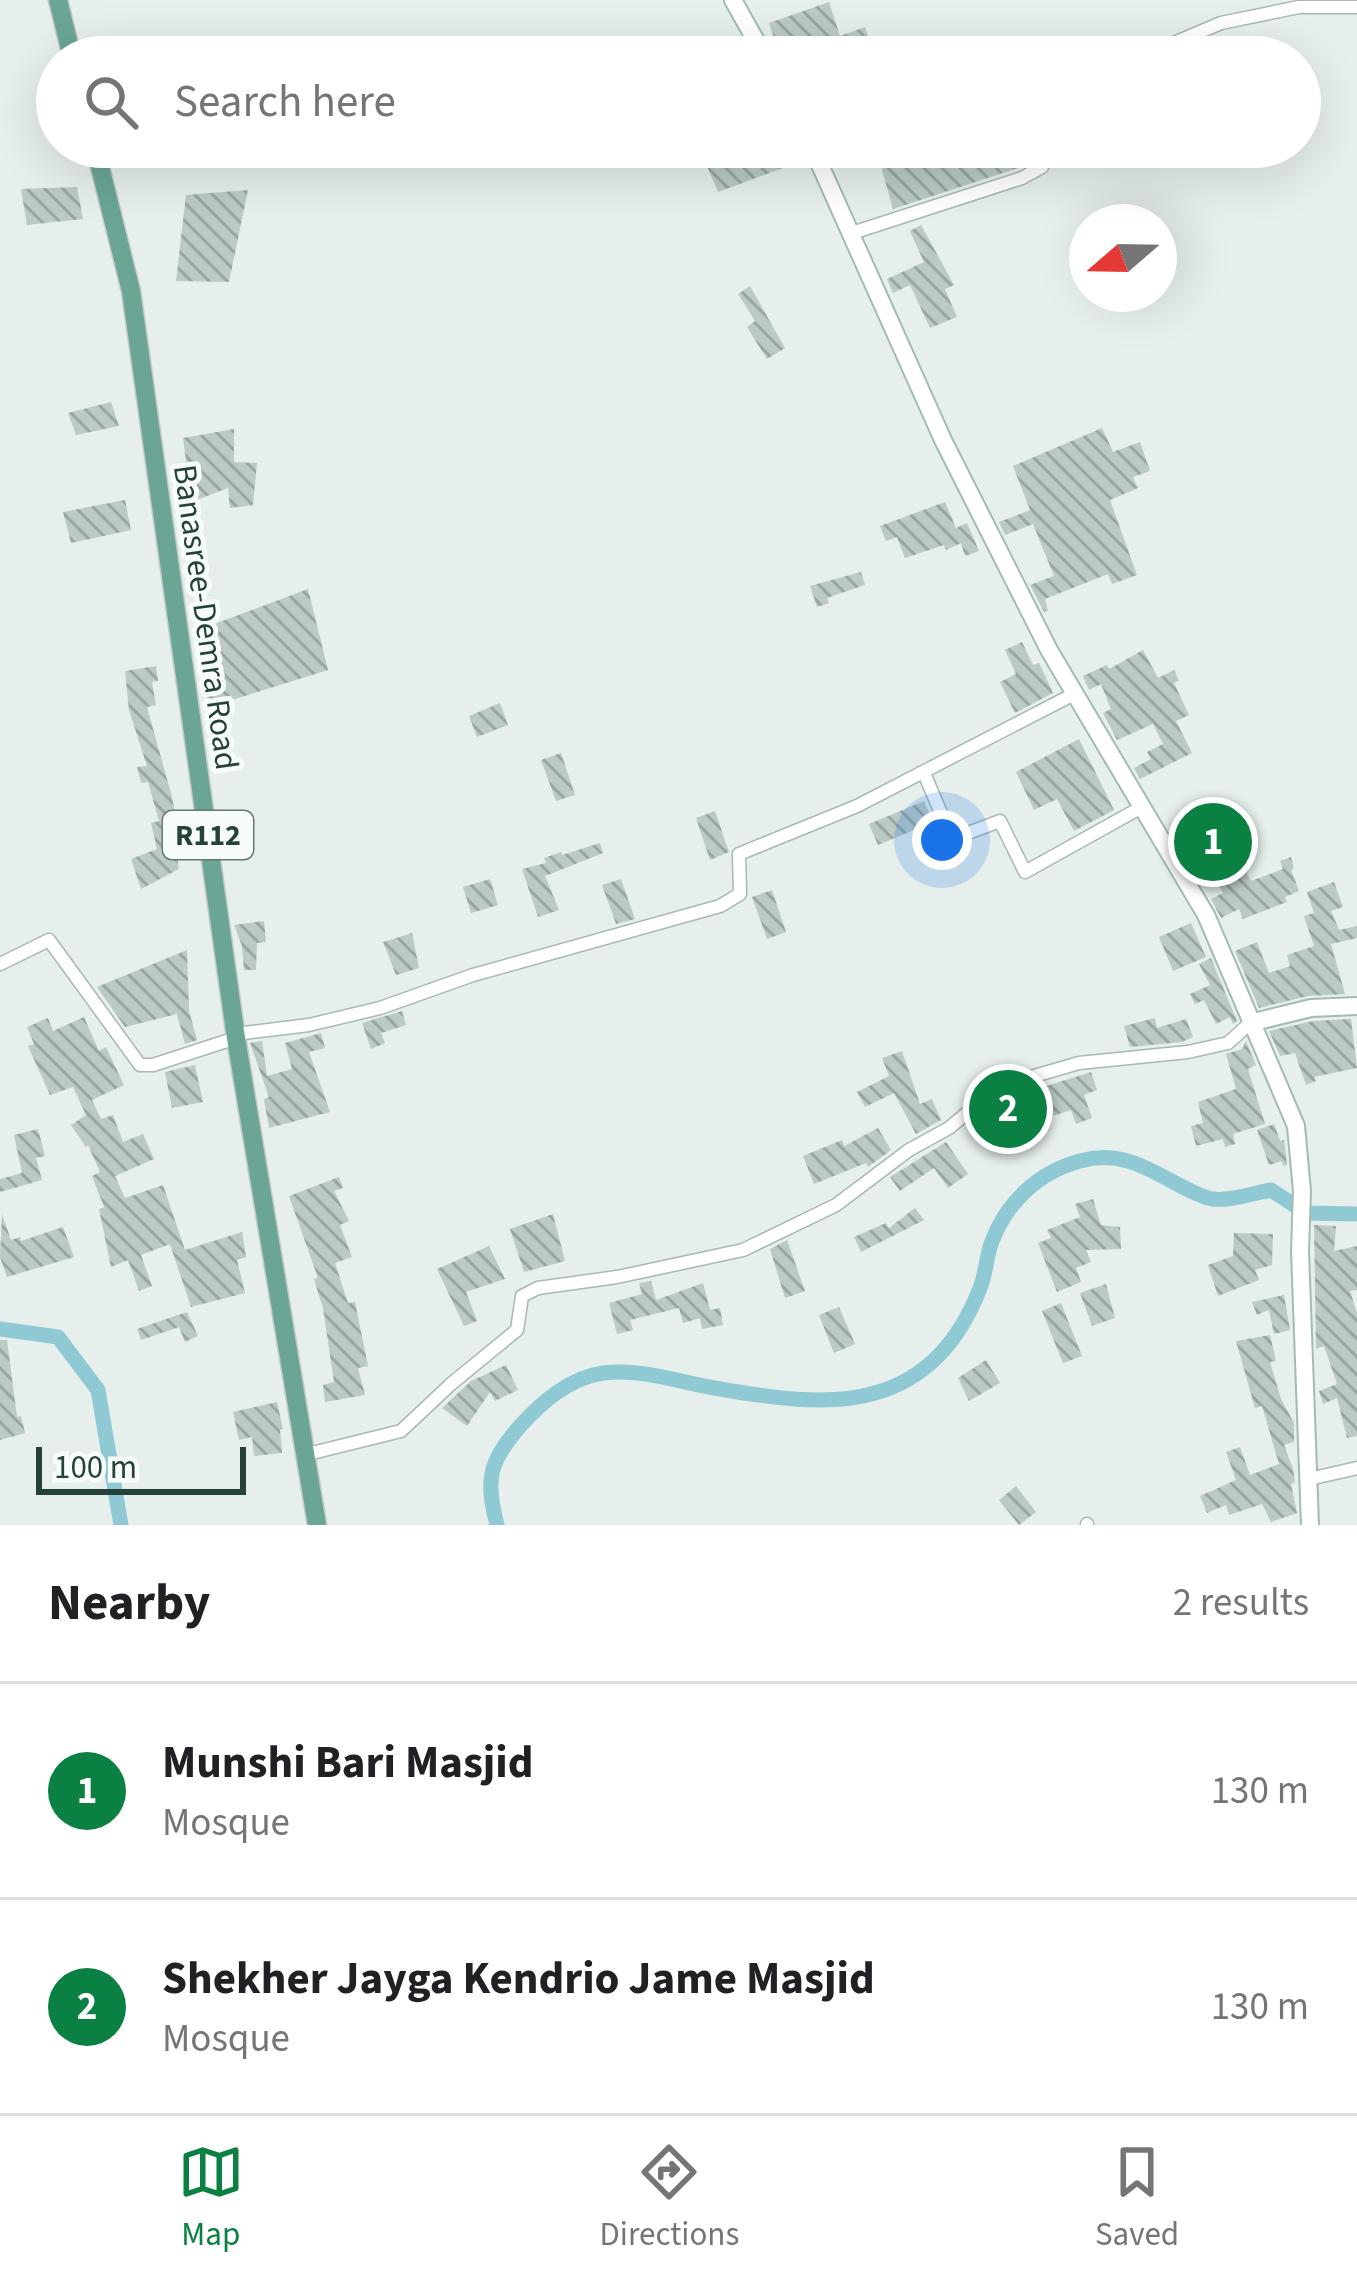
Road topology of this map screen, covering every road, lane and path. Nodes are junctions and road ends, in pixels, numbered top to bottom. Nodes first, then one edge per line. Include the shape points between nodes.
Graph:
1 (58, 0) edge
2 (733, 0) edge
3 (1357, 7) edge
4 (67, 36) edge
5 (753, 36) edge
6 (1191, 36) edge
7 (100, 168) edge
8 (822, 168) edge
9 (1040, 168) edge
10 (852, 233) junction
11 (1074, 694) junction
12 (924, 773) junction
13 (1140, 808) junction
14 (0, 964) edge
15 (1357, 1006) edge
16 (1250, 1023) junction
17 (236, 1036) junction
18 (308, 1454) junction
19 (1357, 1468) edge
20 (1309, 1479) junction
21 (317, 1525) edge
22 (1310, 1525) edge

1 - 4 main road
2 - 5 main road
3 - 6 street via 1299,7
7 - 17 main road, Banasree-Demra Road / R112 via 131,291
8 - 10 main road
9 - 10 street
10 - 11 main road via 943,440
11 - 12 street
11 - 13 main road
12 - 13 street via 952,839 1000,821 1025,872
12 - 17 street via 739,854 740,894 720,906 380,1008
13 - 16 main road via 1198,899
14 - 17 street via 49,940 140,1065
15 - 16 main road
16 - 18 street via 1228,1043 1079,1063 1024,1079 836,1205 743,1250 522,1295 518,1330 401,1431
16 - 20 main road via 1296,1126
17 - 18 main road, Banasree-Demra Road / R112
18 - 21 main road, Banasree-Demra Road / R112
19 - 20 street
20 - 22 main road

